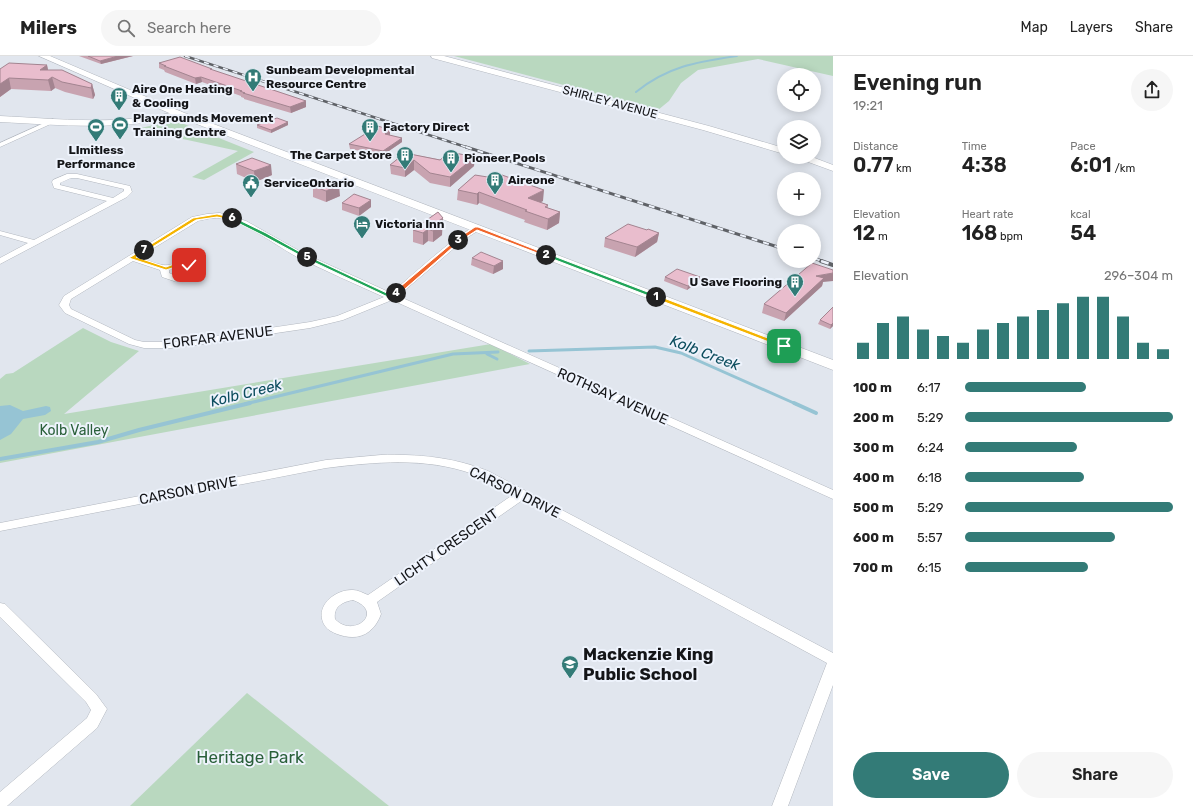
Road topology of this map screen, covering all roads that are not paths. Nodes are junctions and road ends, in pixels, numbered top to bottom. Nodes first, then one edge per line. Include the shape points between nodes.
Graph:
1 (43, 56) edge
2 (435, 56) edge
3 (179, 114) junction
4 (0, 119) edge
5 (53, 121) junction
6 (0, 145) edge
7 (777, 149) edge
8 (821, 164) edge
9 (833, 168) edge
10 (112, 200) junction
11 (476, 228) junction
12 (0, 233) edge
13 (34, 242) junction
14 (132, 258) junction
15 (0, 261) edge
16 (166, 269) dead end
17 (392, 297) junction
18 (833, 365) edge
19 (523, 494) junction
20 (833, 495) edge
21 (0, 527) edge
22 (369, 601) dead end
23 (0, 608) edge
24 (833, 660) edge
25 (833, 665) edge
26 (0, 802) edge
27 (780, 806) edge

1 - 3 main road
2 - 7 main road, SHIRLEY AVENUE
3 - 5 main road via 133,123
3 - 11 main road
4 - 5 main road
5 - 6 street
8 - 9 main road
10 - 10 street via 124,196 128,192 127,188 77,176 56,182 57,186
10 - 13 street
11 - 17 street, FORFAR AVENUE
11 - 18 main road
12 - 13 street
13 - 15 street
14 - 16 street
14 - 17 street, FORFAR AVENUE via 195,219 217,215 228,217
14 - 17 street, FORFAR AVENUE via 68,298 64,305 68,311 132,342 144,345 176,345 310,325 340,318
17 - 20 street, ROTHSAY AVENUE
19 - 21 street, CARSON DRIVE via 471,469 432,459 379,458 319,465
19 - 22 street, LICHTY CRESCENT
19 - 24 street, CARSON DRIVE
23 - 26 street via 99,709 92,723
25 - 27 street

